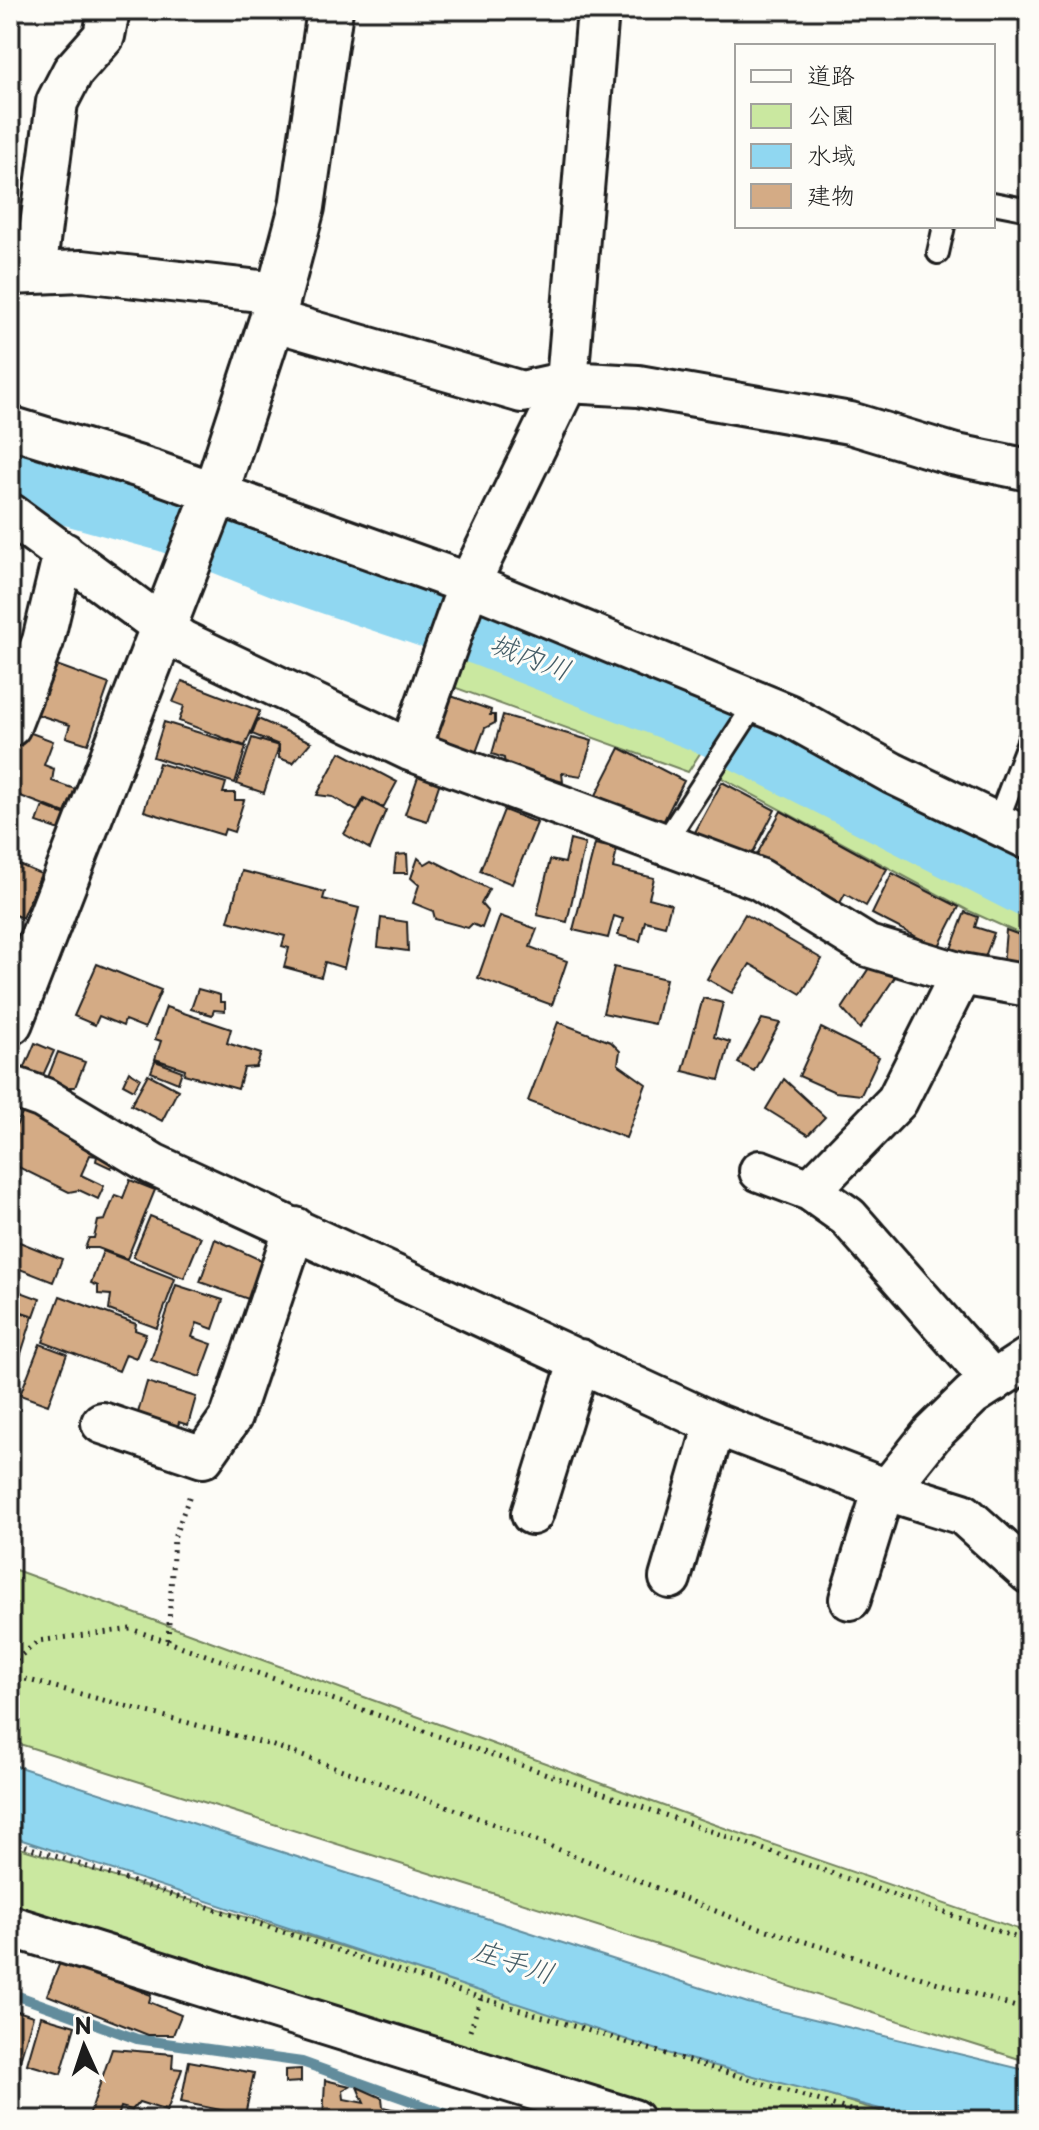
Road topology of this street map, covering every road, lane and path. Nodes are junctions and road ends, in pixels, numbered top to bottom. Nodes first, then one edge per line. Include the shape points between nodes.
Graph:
1 (109, 10) edge
2 (330, 10) edge
3 (598, 10) edge
4 (995, 203) edge
5 (1029, 210) edge
6 (944, 228) edge
7 (938, 253) dead end
8 (22, 273) edge
9 (275, 307) junction
10 (567, 382) junction
11 (10, 427) edge
12 (1029, 470) edge
13 (215, 494) junction
14 (10, 514) edge
15 (64, 553) junction
16 (469, 584) junction
17 (166, 625) junction
18 (756, 702) junction
19 (10, 726) edge
20 (1029, 739) edge
21 (410, 750) junction
22 (1012, 832) edge
23 (663, 845) junction
24 (961, 974) junction
25 (1029, 986) edge
26 (10, 1022) edge
27 (10, 1086) edge
28 (760, 1171) dead end
29 (810, 1190) junction
30 (295, 1228) junction
31 (1029, 1358) edge
32 (580, 1360) junction
33 (993, 1382) junction
34 (102, 1423) dead end
35 (715, 1424) junction
36 (203, 1457) junction
37 (890, 1491) junction
38 (532, 1514) dead end
39 (1029, 1573) edge
40 (670, 1578) dead end
41 (850, 1599) dead end
42 (168, 1640) junction
43 (10, 1665) edge
44 (10, 1675) edge
45 (10, 1841) edge
46 (10, 1926) edge
47 (1029, 1942) edge
48 (1029, 2011) edge
49 (633, 2120) edge
50 (883, 2120) edge

1 - 8 street via 104,36 73,71 57,102
2 - 9 street via 302,207
3 - 10 street
4 - 5 lane
6 - 7 lane
8 - 9 street via 82,271
9 - 10 street via 522,392
9 - 13 street
10 - 12 street via 638,386 850,423 952,454
10 - 16 street
11 - 13 street
13 - 16 street
13 - 17 street
14 - 15 street
15 - 17 street
15 - 19 street via 43,641
16 - 18 street
16 - 21 street
17 - 21 street via 182,641
17 - 26 street
18 - 22 street
18 - 23 lane
20 - 22 lane
21 - 23 street
23 - 24 street via 759,879 868,946
24 - 25 street
24 - 29 street via 897,1101
27 - 30 street via 43,1098 153,1164
28 - 29 street
29 - 33 street via 848,1217
30 - 32 street
30 - 36 street via 231,1417
31 - 33 street
32 - 35 street
32 - 38 street
33 - 37 street via 932,1434
34 - 36 street
35 - 37 street
35 - 40 street
36 - 42 path via 174,1538
37 - 39 street via 963,1514
37 - 41 street via 881,1498
42 - 43 path via 131,1629 38,1641
42 - 47 path
44 - 48 path via 271,1745 460,1811 754,1926
45 - 50 path via 481,1998
46 - 49 street

